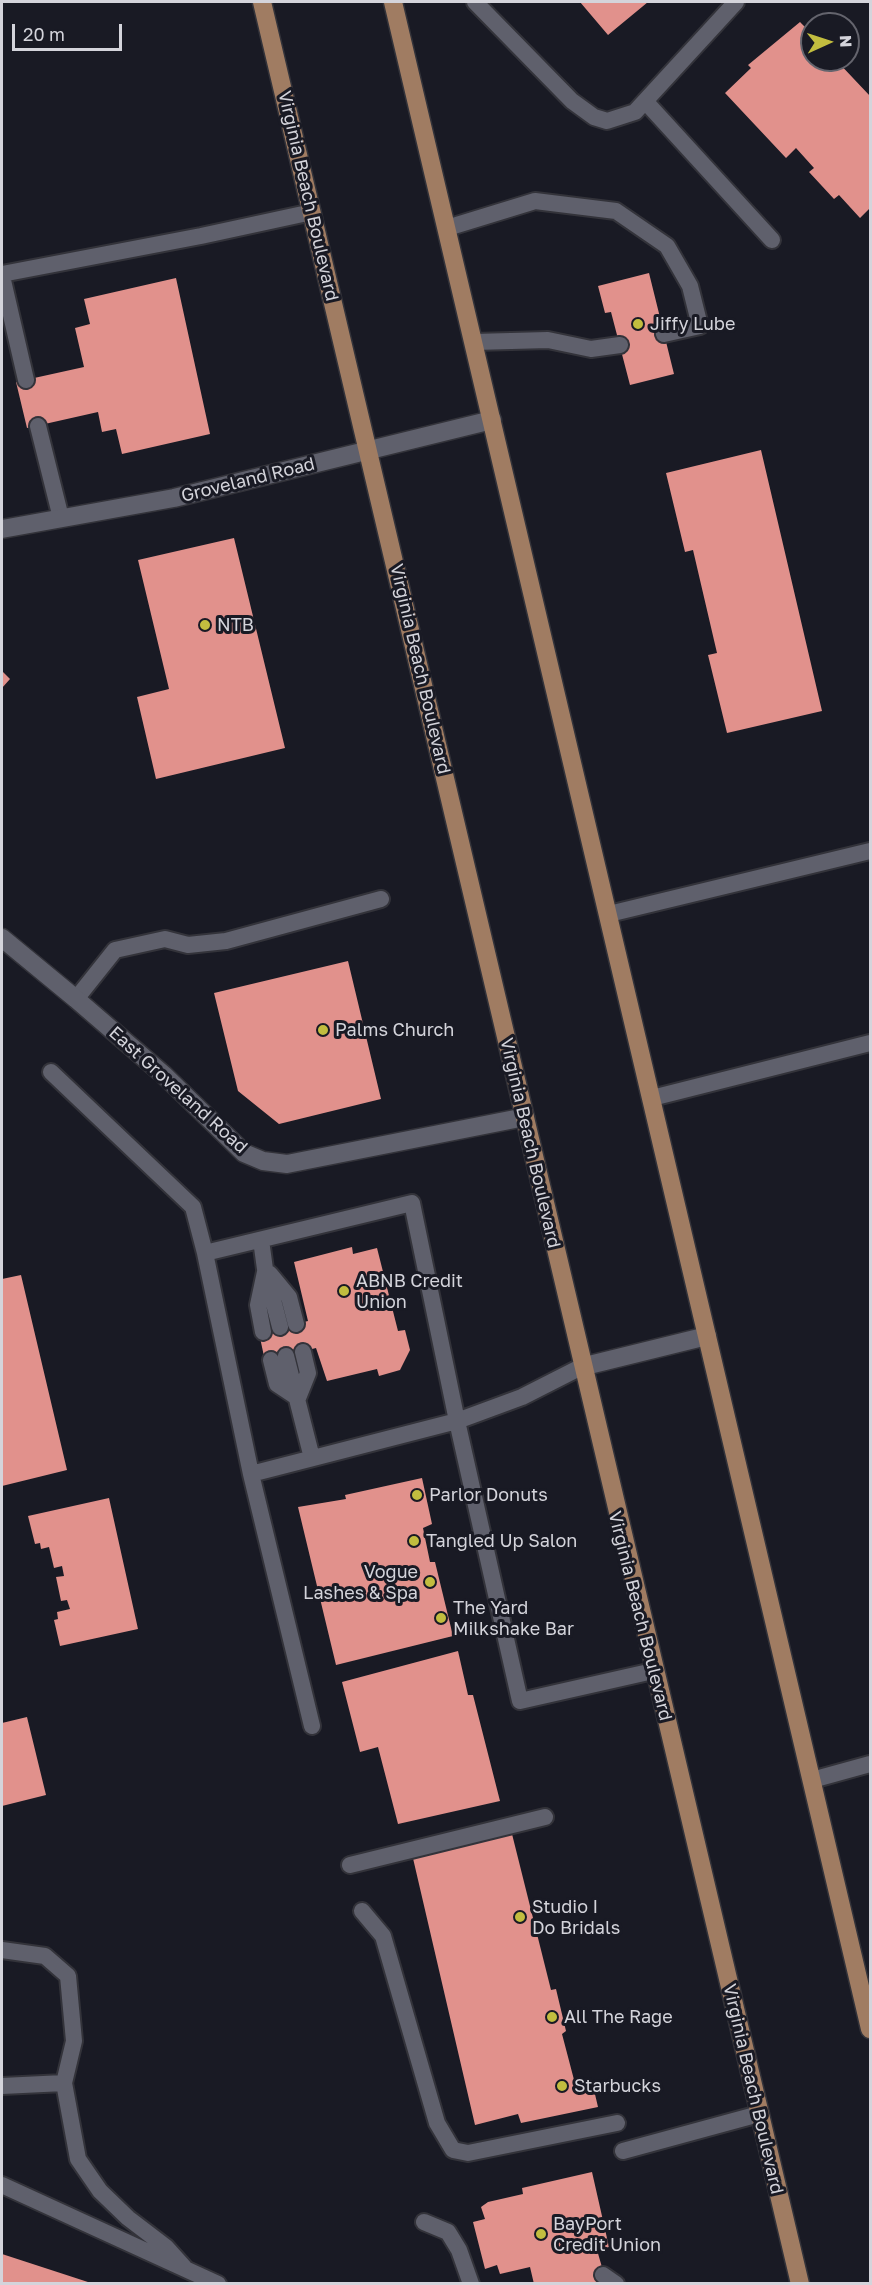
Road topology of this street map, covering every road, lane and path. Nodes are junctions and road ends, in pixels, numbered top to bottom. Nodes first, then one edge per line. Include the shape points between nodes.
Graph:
1 (262, 2) edge
2 (393, 2) edge
3 (475, 2) edge
4 (736, 2) edge
5 (645, 101) junction
6 (312, 212) junction
7 (447, 228) junction
8 (772, 240) dead end
9 (2, 275) edge
10 (664, 334) dead end
11 (474, 342) junction
12 (620, 345) dead end
13 (26, 380) dead end
14 (492, 420) junction
15 (38, 426) dead end
16 (369, 450) junction
17 (61, 518) junction
18 (2, 529) edge
19 (870, 851) edge
20 (381, 899) dead end
21 (609, 914) junction
22 (2, 938) edge
23 (76, 999) junction
24 (870, 1043) edge
25 (51, 1072) dead end
26 (652, 1098) junction
27 (525, 1117) junction
28 (261, 1240) junction
29 (205, 1253) junction
30 (265, 1269) junction
31 (288, 1325) dead end
32 (263, 1332) dead end
33 (707, 1336) junction
34 (303, 1352) dead end
35 (279, 1358) dead end
36 (581, 1367) junction
37 (298, 1398) junction
38 (456, 1421) junction
39 (312, 1458) junction
40 (251, 1474) junction
41 (653, 1671) junction
42 (312, 1726) dead end
43 (870, 1764) edge
44 (812, 1780) junction
45 (545, 1817) dead end
46 (350, 1865) dead end
47 (362, 1911) dead end
48 (2, 1950) edge
49 (867, 2003) edge
50 (870, 2029) edge
51 (64, 2083) junction
52 (2, 2086) edge
53 (759, 2114) junction
54 (617, 2123) dead end
55 (623, 2151) dead end
56 (2, 2185) edge
57 (424, 2222) dead end
58 (184, 2267) junction
59 (218, 2283) edge
60 (471, 2283) edge
61 (800, 2283) edge

1 - 6 main road, Virginia Beach Boulevard
2 - 7 main road
3 - 5 lane via 572,100 594,117 607,121 635,112
4 - 5 lane
5 - 8 lane
6 - 9 lane
6 - 16 main road, Virginia Beach Boulevard
7 - 10 lane via 536,201 616,211 667,246 690,286 700,326
7 - 11 main road
9 - 13 lane
11 - 12 lane via 548,340 591,349
11 - 14 main road
14 - 16 street, Groveland Road
14 - 21 main road
15 - 17 lane
16 - 17 street, Groveland Road via 174,498
16 - 27 main road, Virginia Beach Boulevard
17 - 18 street, Groveland Road
19 - 21 lane
20 - 23 lane via 226,940 188,945 165,939 116,950
21 - 26 main road
22 - 23 street, East Groveland Road
23 - 27 street, East Groveland Road via 164,1075 244,1153 263,1161 287,1164
24 - 26 lane
25 - 29 lane via 193,1207
26 - 33 main road
27 - 36 main road, Virginia Beach Boulevard
28 - 29 lane
28 - 30 lane
28 - 38 lane via 412,1203
29 - 40 lane
30 - 31 lane via 289,1297
30 - 32 lane via 258,1305
33 - 36 street
33 - 44 main road
34 - 37 lane via 308,1373
35 - 37 lane
36 - 38 lane via 522,1397
36 - 41 main road, Virginia Beach Boulevard
37 - 39 lane
38 - 39 lane
38 - 41 lane via 520,1701
39 - 40 lane
40 - 42 lane
41 - 53 main road, Virginia Beach Boulevard
43 - 44 lane
44 - 49 main road
45 - 46 lane
47 - 54 lane via 382,1936 437,2123 453,2151 468,2153
48 - 51 lane via 45,1956 68,1976 74,2041
49 - 50 main road
51 - 52 lane
51 - 58 lane via 78,2159 100,2192
53 - 55 lane
53 - 61 main road, Virginia Beach Boulevard
56 - 58 lane
57 - 60 lane via 448,2232
58 - 59 lane

